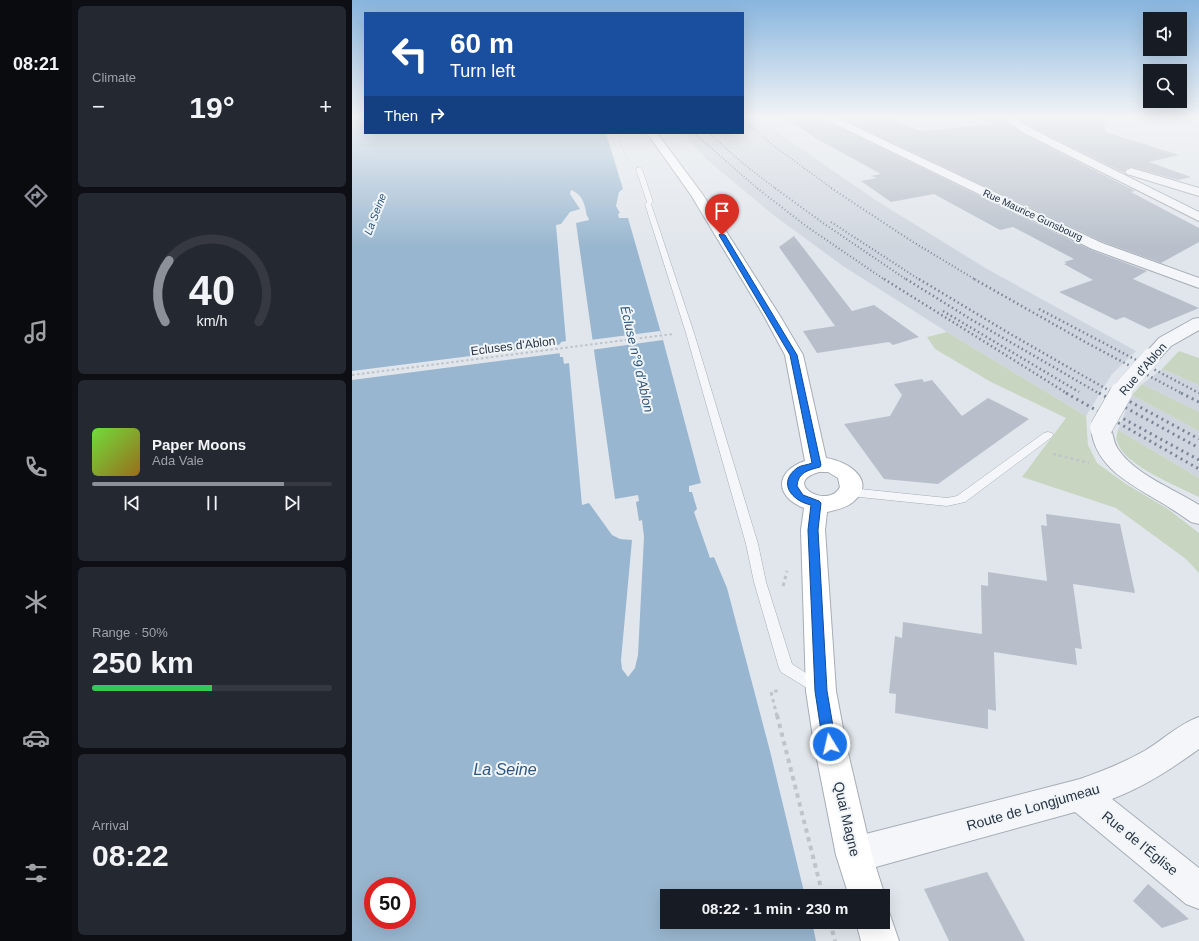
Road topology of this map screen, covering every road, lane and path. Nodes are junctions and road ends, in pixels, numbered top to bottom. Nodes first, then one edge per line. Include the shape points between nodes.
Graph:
1 (672, 161) edge
2 (920, 161) edge
3 (1090, 161) edge
4 (1091, 161) edge
5 (639, 169) dead end
6 (1199, 192) edge
7 (1199, 217) edge
8 (1199, 282) edge
9 (1199, 322) edge
10 (676, 334) dead end
11 (352, 375) edge
12 (1048, 435) dead end
13 (1027, 450) junction
14 (817, 465) junction
15 (1121, 466) junction
16 (850, 492) junction
17 (816, 503) junction
18 (1199, 516) edge
19 (786, 668) junction
20 (821, 691) junction
21 (1199, 731) edge
22 (1080, 795) junction
23 (854, 855) junction
24 (821, 889) edge
25 (865, 889) edge
26 (1199, 891) edge
27 (832, 929) edge
28 (877, 929) edge
29 (835, 941) edge
30 (880, 941) edge

1 - 14 main road via 697,195 794,355
2 - 8 street, Rue Maurice Gunsbourg via 1098,246
3 - 7 street
4 - 6 street
5 - 19 lane via 697,355
9 - 15 street, Rue d'Ablon, bridge via 1165,342 1151,357 1125,386 1101,428 1102,442
10 - 11 path, Ecluses d'Ablon
12 - 13 lane
13 - 15 path via 1093,464
13 - 16 lane via 961,499 947,502
14 - 16 main road via 834,467 847,475 851,480
14 - 17 main road via 801,470 792,480 794,492 807,501
15 - 18 street
16 - 17 main road via 837,502
17 - 20 main road, Quai Magne via 813,530
19 - 20 lane
19 - 24 path via 783,689 771,692
20 - 23 main road, Quai Magne
21 - 22 street, Route de Longjumeau via 1158,760 1124,779
22 - 23 street, Route de Longjumeau
22 - 26 street, Rue de l'Église
23 - 25 main road, Quai Magne
27 - 29 path
28 - 30 main road

